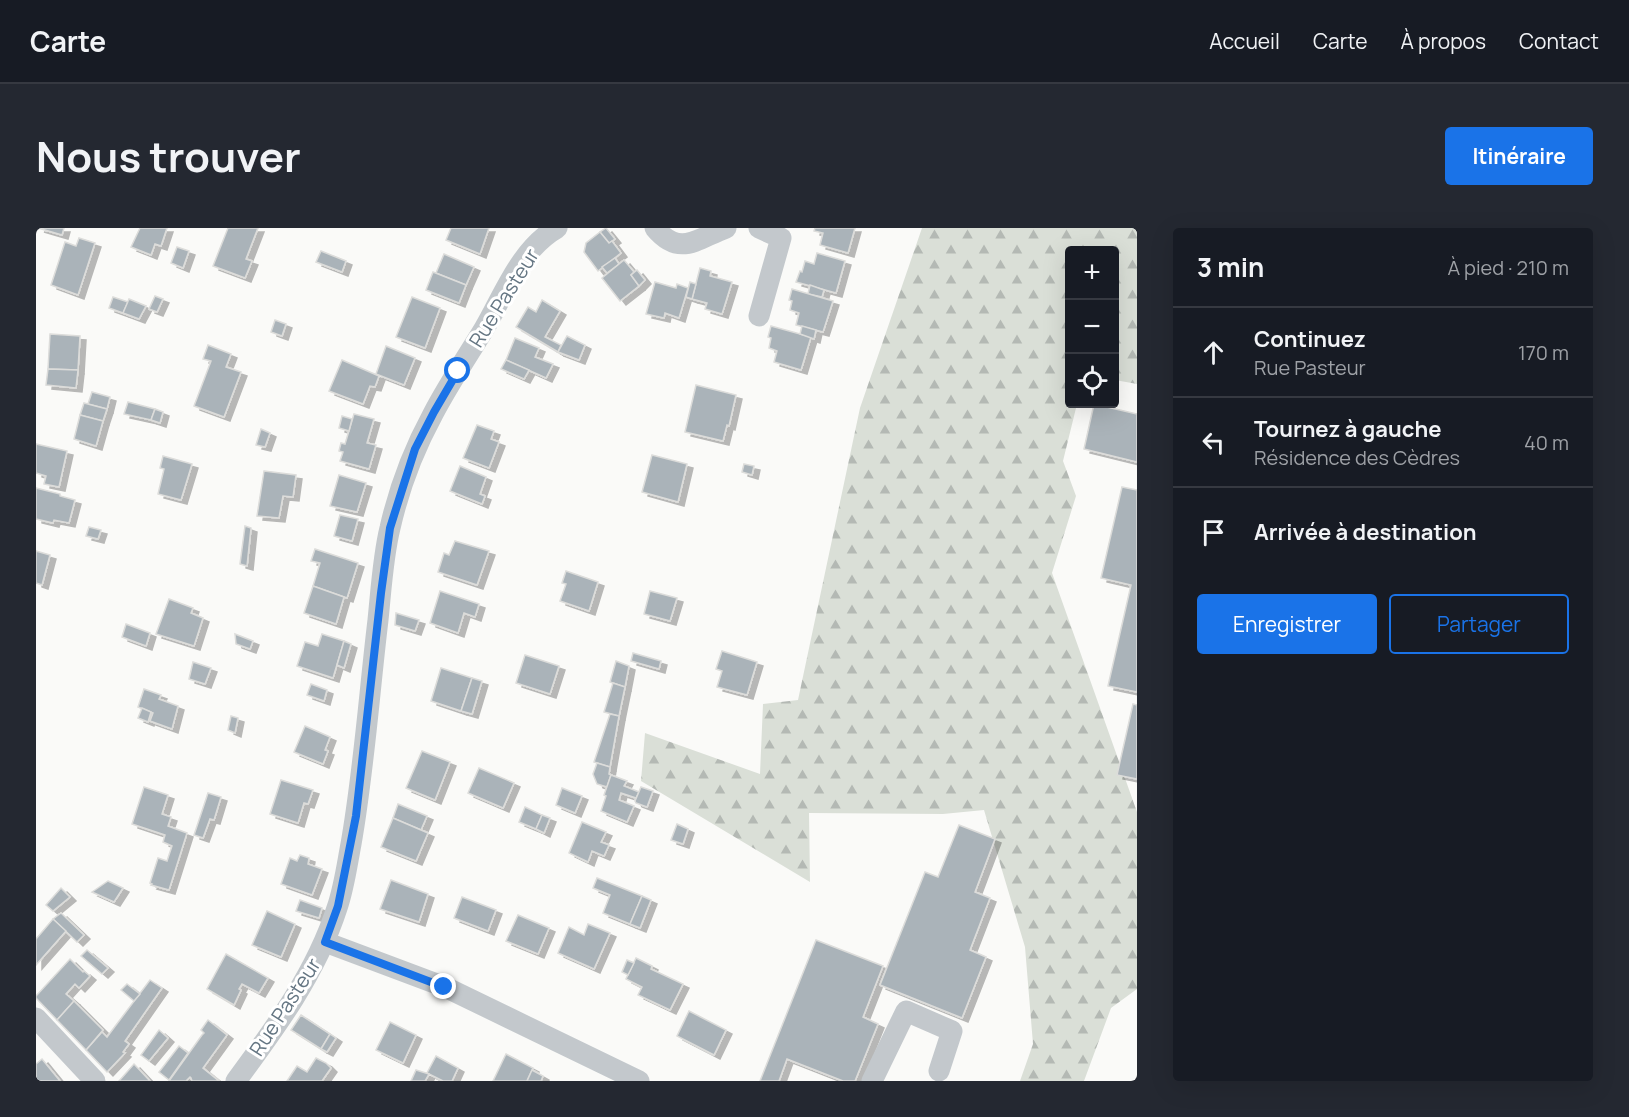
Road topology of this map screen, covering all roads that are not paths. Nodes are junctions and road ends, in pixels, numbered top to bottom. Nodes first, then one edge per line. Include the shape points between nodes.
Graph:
1 (557, 228) edge
2 (655, 228) edge
3 (726, 228) edge
4 (759, 228) edge
5 (783, 233) edge
6 (759, 316) dead end
7 (325, 942) junction
8 (36, 1018) edge
9 (939, 1071) dead end
10 (95, 1081) edge
11 (236, 1081) edge
12 (639, 1081) edge
13 (872, 1081) edge

1 - 7 street, Rue Pasteur via 529,252 516,271 434,412 403,484 390,528 356,816 338,906
2 - 3 street via 684,245
4 - 5 street
5 - 6 street
7 - 11 street, Rue Pasteur via 292,1002
7 - 12 street via 444,987
8 - 10 street
9 - 13 street via 952,1031 906,1011

